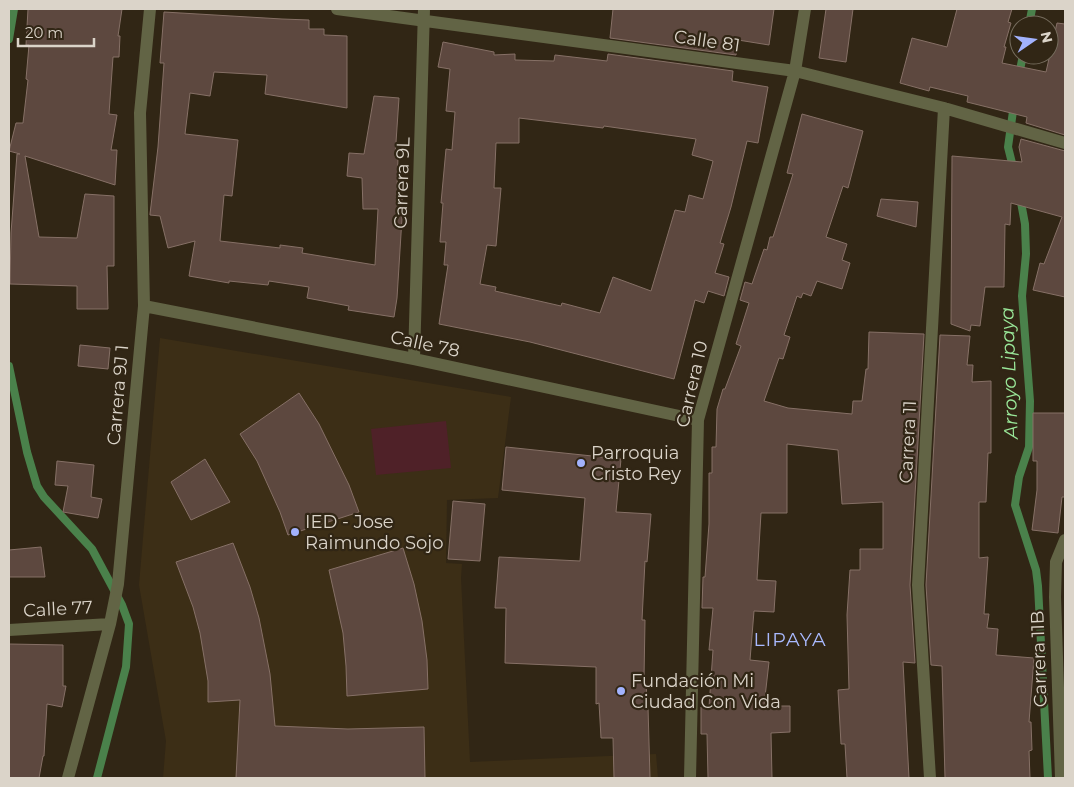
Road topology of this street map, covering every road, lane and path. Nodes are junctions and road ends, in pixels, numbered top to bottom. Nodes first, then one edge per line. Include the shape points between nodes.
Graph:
1 (150, 9) edge
2 (337, 9) edge
3 (806, 9) edge
4 (424, 14) edge
5 (795, 71) junction
6 (944, 108) junction
7 (1065, 143) edge
8 (144, 306) junction
9 (414, 359) junction
10 (698, 420) junction
11 (1065, 540) edge
12 (110, 624) junction
13 (9, 630) edge
14 (68, 778) edge
15 (690, 778) edge
16 (930, 778) edge
17 (1061, 778) edge

1 - 8 street, Carrera 9J 1 via 140,113
2 - 4 street, Calle 81
3 - 5 street, Carrera 10
4 - 5 street, Calle 81
4 - 9 street, Carrera 9L
5 - 6 street, Calle 81
5 - 10 street, Carrera 10
6 - 7 street, Calle 81
6 - 16 street, Carrera 11 via 918,585
8 - 9 street, Calle 78
8 - 12 street, Carrera 9J 1 via 118,584
9 - 10 street, Calle 78
10 - 15 street, Carrera 10
11 - 17 street, Carrera 11B via 1056,562 1055,597
12 - 13 street, Calle 77
12 - 14 street, Carrera 9J 1

